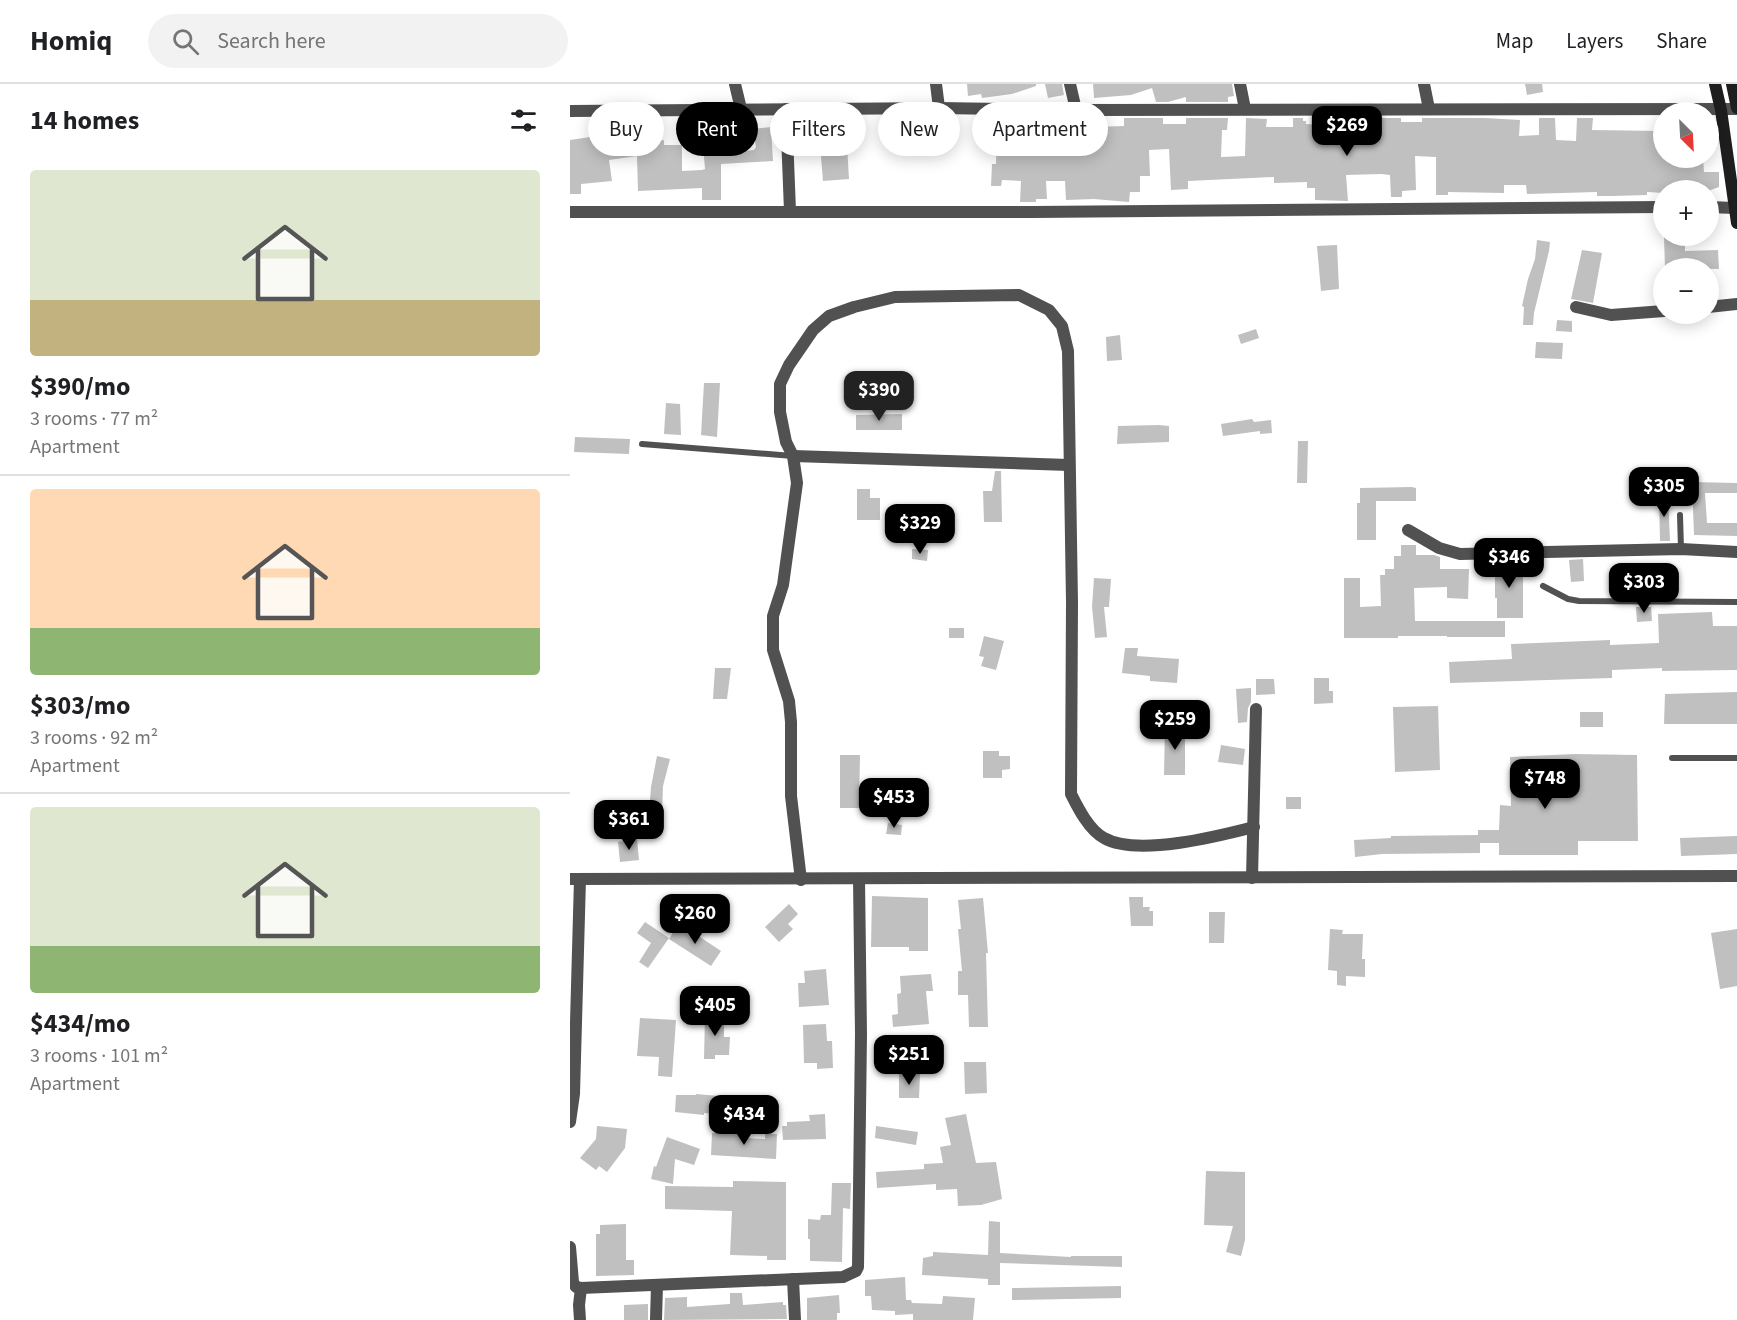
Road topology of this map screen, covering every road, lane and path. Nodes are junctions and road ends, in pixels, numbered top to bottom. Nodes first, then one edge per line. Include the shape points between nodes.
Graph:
1 (735, 84) edge
2 (936, 84) edge
3 (1070, 84) edge
4 (1239, 84) edge
5 (1424, 84) edge
6 (1715, 84) edge
7 (1734, 91) edge
8 (739, 102) edge
9 (938, 102) edge
10 (1074, 102) edge
11 (1737, 108) edge
12 (1245, 109) junction
13 (1429, 109) junction
14 (676, 110) edge
15 (1108, 110) edge
16 (1721, 110) junction
17 (570, 111) edge
18 (788, 156) edge
19 (1734, 180) edge
20 (1653, 207) edge
21 (790, 211) junction
22 (1719, 211) edge
23 (570, 212) edge
24 (1736, 217) edge
25 (1737, 304) edge
26 (1719, 306) edge
27 (1576, 307) dead end
28 (1653, 312) edge
29 (642, 444) dead end
30 (793, 456) junction
31 (1069, 465) junction
32 (1680, 515) dead end
33 (1408, 530) dead end
34 (1681, 549) junction
35 (1737, 552) edge
36 (1543, 586) dead end
37 (1737, 602) edge
38 (1257, 710) dead end
39 (1672, 758) dead end
40 (1737, 758) edge
41 (1254, 827) junction
42 (1737, 876) edge
43 (1252, 878) junction
44 (575, 879) edge
45 (859, 879) junction
46 (801, 880) junction
47 (570, 1122) edge
48 (570, 1247) edge
49 (793, 1279) junction
50 (657, 1285) junction
51 (581, 1288) junction
52 (580, 1320) edge
53 (657, 1320) edge
54 (795, 1320) edge

1 - 8 street
2 - 9 street
3 - 10 street
4 - 12 street
5 - 13 street
6 - 16 main road
7 - 11 main road
11 - 16 street
12 - 13 street
12 - 15 street
13 - 16 street
14 - 17 street
16 - 19 main road
18 - 21 street
19 - 24 main road
20 - 21 street
21 - 23 street
22 - 24 street
25 - 26 street
27 - 28 street via 1611,315
29 - 30 lane
30 - 31 street
30 - 31 street via 780,412 780,384 813,330 829,316 895,297 1020,295 1049,310 1062,326 1068,351
30 - 46 street via 797,483 794,508 783,585 772,616 773,650 789,701 790,796
31 - 41 street via 1071,794 1080,813 1103,838 1124,844 1168,845
32 - 34 lane
33 - 34 street via 1439,548 1460,554
34 - 35 street
36 - 37 lane via 1579,601
38 - 41 street
39 - 40 lane
41 - 43 street
42 - 43 street
43 - 45 street
44 - 46 street
44 - 47 street via 574,1094
45 - 46 street
45 - 49 street via 858,1267 843,1277
48 - 51 street via 573,1282
49 - 50 street
49 - 54 street
50 - 51 street
50 - 53 street
51 - 52 street

